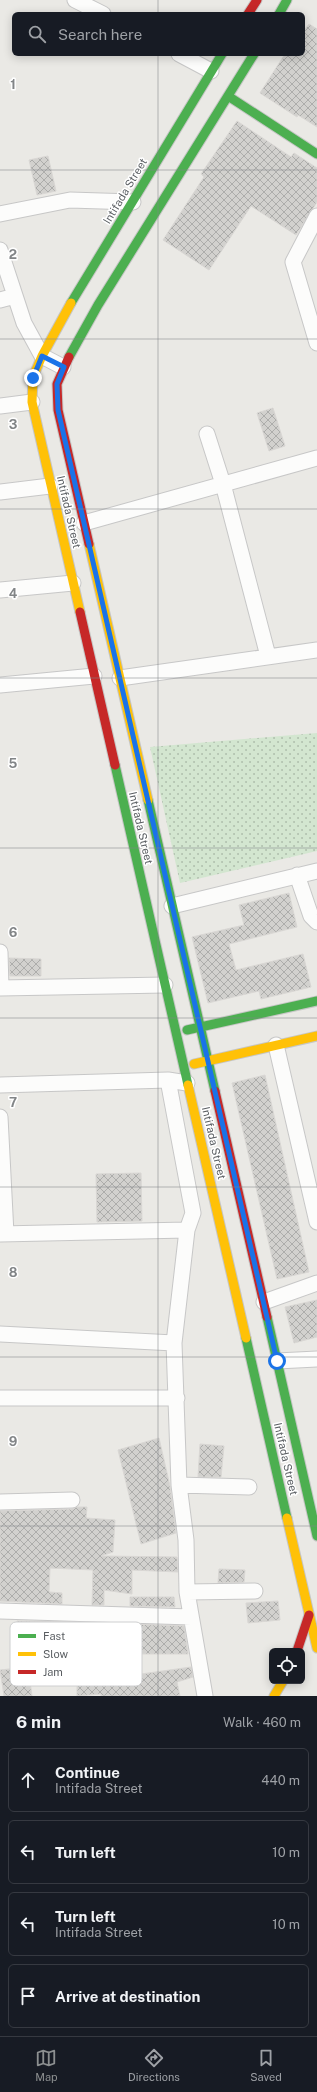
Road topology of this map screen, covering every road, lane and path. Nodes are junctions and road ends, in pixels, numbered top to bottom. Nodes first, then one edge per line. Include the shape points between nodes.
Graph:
1 (75, 0) edge
2 (257, 0) edge
3 (287, 0) edge
4 (99, 12) edge
5 (249, 12) edge
6 (280, 12) edge
7 (183, 56) edge
8 (221, 56) edge
9 (253, 56) edge
10 (211, 71) junction
11 (228, 96) junction
12 (317, 154) edge
13 (133, 202) junction
14 (0, 214) edge
15 (317, 216) edge
16 (0, 250) edge
17 (15, 296) junction
18 (0, 300) edge
19 (317, 343) edge
20 (42, 356) junction
21 (64, 367) junction
22 (32, 402) junction
23 (0, 406) edge
24 (60, 416) junction
25 (35, 421) junction
26 (207, 434) dead end
27 (317, 458) edge
28 (223, 484) junction
29 (50, 486) junction
30 (0, 492) edge
31 (84, 523) junction
32 (72, 583) junction
33 (0, 590) edge
34 (317, 650) edge
35 (268, 656) junction
36 (94, 676) junction
37 (120, 678) junction
38 (0, 685) edge
39 (317, 871) edge
40 (297, 876) junction
41 (172, 906) junction
42 (317, 922) edge
43 (0, 952) edge
44 (165, 985) junction
45 (1, 988) edge
46 (317, 1001) edge
47 (200, 1027) junction
48 (176, 1033) junction
49 (317, 1036) edge
50 (276, 1045) junction
51 (208, 1061) junction
52 (184, 1066) junction
53 (168, 1080) junction
54 (187, 1082) junction
55 (0, 1085) edge
56 (0, 1117) edge
57 (317, 1222) edge
58 (188, 1230) junction
59 (3, 1234) edge
60 (317, 1283) edge
61 (264, 1302) junction
62 (0, 1334) edge
63 (174, 1343) junction
64 (317, 1359) edge
65 (277, 1361) junction
66 (0, 1398) edge
67 (177, 1398) junction
68 (179, 1485) junction
69 (249, 1487) dead end
70 (72, 1500) dead end
71 (0, 1502) edge
72 (317, 1536) edge
73 (255, 1591) dead end
74 (187, 1592) junction
75 (0, 1612) edge
76 (308, 1615) junction
77 (191, 1618) junction
78 (298, 1648) edge
79 (317, 1648) edge
80 (281, 1684) edge
81 (205, 1696) edge
82 (274, 1696) edge

1 - 4 street
2 - 5 main road
3 - 6 main road
7 - 10 street
8 - 10 main road, Intifada Street
9 - 11 main road, Intifada Street
10 - 13 main road, Intifada Street
11 - 12 main road
11 - 21 main road, Intifada Street via 98,305
13 - 14 street via 70,200
13 - 20 main road, Intifada Street via 76,293
15 - 19 street via 293,262
16 - 17 street
17 - 18 street
17 - 20 street via 24,323
20 - 21 street
20 - 22 main road, Intifada Street via 33,378
21 - 24 main road, Intifada Street via 57,384
22 - 23 street
22 - 25 main road, Intifada Street
24 - 25 street
24 - 31 main road, Intifada Street
25 - 29 main road, Intifada Street
26 - 28 street
27 - 28 street
28 - 31 street
28 - 35 street
29 - 30 street
29 - 32 main road, Intifada Street
31 - 37 main road, Intifada Street
32 - 33 street
32 - 36 main road, Intifada Street
34 - 35 street
35 - 37 street
36 - 38 street
36 - 44 main road, Intifada Street
37 - 41 main road, Intifada Street
39 - 40 street
40 - 41 street
40 - 42 street via 311,916
41 - 47 main road, Intifada Street
43 - 45 street
44 - 45 street
44 - 48 main road, Intifada Street
46 - 47 main road
47 - 48 main road
47 - 51 main road, Intifada Street
48 - 52 main road, Intifada Street
49 - 50 main road
50 - 51 main road
50 - 57 street
51 - 52 main road
51 - 61 main road, Intifada Street
52 - 54 main road, Intifada Street
53 - 54 street
53 - 55 street
53 - 58 street via 192,1213
54 - 76 main road, Intifada Street
56 - 59 street
58 - 59 street
58 - 63 street
60 - 61 street
61 - 65 main road, Intifada Street
62 - 63 street
63 - 67 street
64 - 65 street
65 - 72 main road, Intifada Street
66 - 67 street
67 - 68 street
68 - 69 street
68 - 74 street via 186,1540
70 - 71 street
73 - 74 street
74 - 77 street
75 - 77 street
76 - 78 main road
76 - 79 main road, Intifada Street
77 - 81 street
80 - 82 main road

